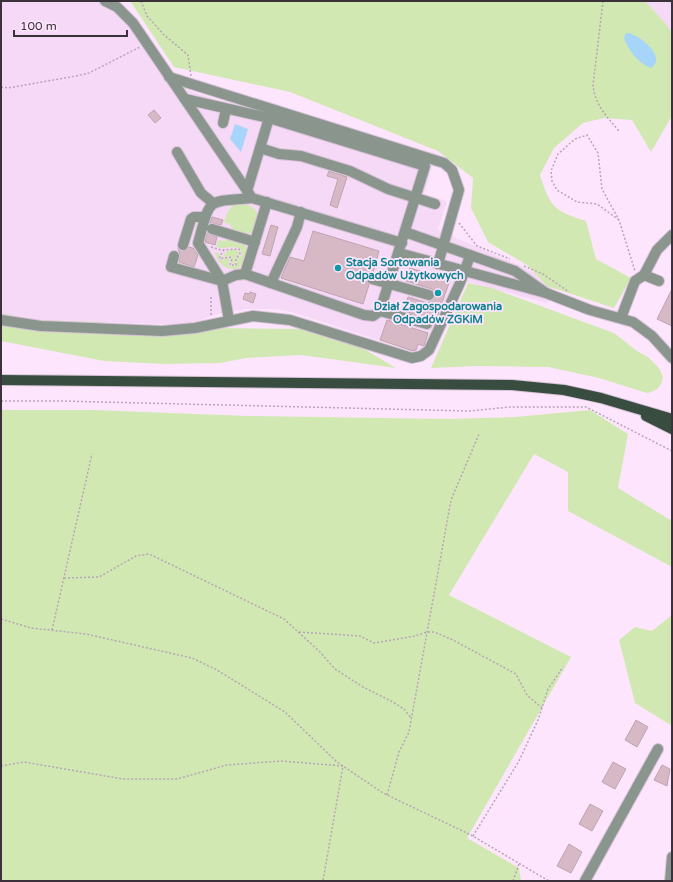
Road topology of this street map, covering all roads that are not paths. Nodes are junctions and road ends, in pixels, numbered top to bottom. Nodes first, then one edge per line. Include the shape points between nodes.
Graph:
1 (105, 1) edge
2 (169, 77) junction
3 (185, 99) junction
4 (226, 109) junction
5 (269, 118) junction
6 (223, 123) dead end
7 (260, 148) junction
8 (177, 152) dead end
9 (249, 194) junction
10 (415, 198) junction
11 (267, 202) junction
12 (213, 203) junction
13 (435, 204) dead end
14 (301, 212) junction
15 (205, 217) junction
16 (212, 229) dead end
17 (405, 232) junction
18 (672, 235) edge
19 (255, 242) junction
20 (402, 243) junction
21 (183, 245) dead end
22 (444, 245) junction
23 (399, 253) junction
24 (174, 256) dead end
25 (470, 256) junction
26 (438, 264) junction
27 (465, 271) junction
28 (244, 274) junction
29 (644, 275) junction
30 (372, 279) dead end
31 (222, 281) junction
32 (659, 281) dead end
33 (271, 283) junction
34 (389, 284) junction
35 (546, 293) junction
36 (429, 296) dead end
37 (380, 311) junction
38 (621, 318) junction
39 (1, 320) edge
40 (229, 320) junction
41 (427, 324) dead end
42 (672, 358) edge
43 (1, 380) edge
44 (629, 406) junction
45 (672, 419) edge
46 (672, 429) edge
47 (658, 749) dead end
48 (672, 857) edge
49 (585, 881) edge
50 (670, 881) edge

1 - 2 street via 126,14
2 - 3 street
2 - 22 street via 444,162 452,170 459,190
3 - 4 street
3 - 9 street
4 - 5 street
4 - 6 street
5 - 7 street
5 - 10 street via 425,166
7 - 9 street
7 - 10 street via 279,154 301,156 350,171 388,189
8 - 12 street via 198,188
9 - 11 street
9 - 12 street
10 - 13 street
10 - 17 street
11 - 14 street
11 - 19 street
12 - 15 street via 208,207
14 - 20 street
14 - 33 street via 297,227
15 - 21 street via 191,219
15 - 31 street via 198,243
16 - 19 street
17 - 20 street
17 - 22 street
18 - 29 street via 657,250
19 - 28 street
20 - 23 street
22 - 25 street
22 - 26 street
23 - 26 street
23 - 34 street
24 - 31 street via 171,267
25 - 27 street
25 - 35 street via 516,270
26 - 27 street
27 - 35 street
27 - 40 street via 429,350 421,356 412,358 290,320 253,316
28 - 31 street
28 - 33 street
29 - 32 street
29 - 38 street via 635,281
30 - 34 street
31 - 40 street
33 - 37 street via 364,315 373,316
34 - 36 street
34 - 37 street
35 - 38 street
37 - 41 street
38 - 42 street via 642,327
39 - 40 street via 41,326 146,331 178,330
43 - 44 main road via 512,385 564,390
44 - 45 main road
44 - 46 main road
47 - 49 street
48 - 50 street

